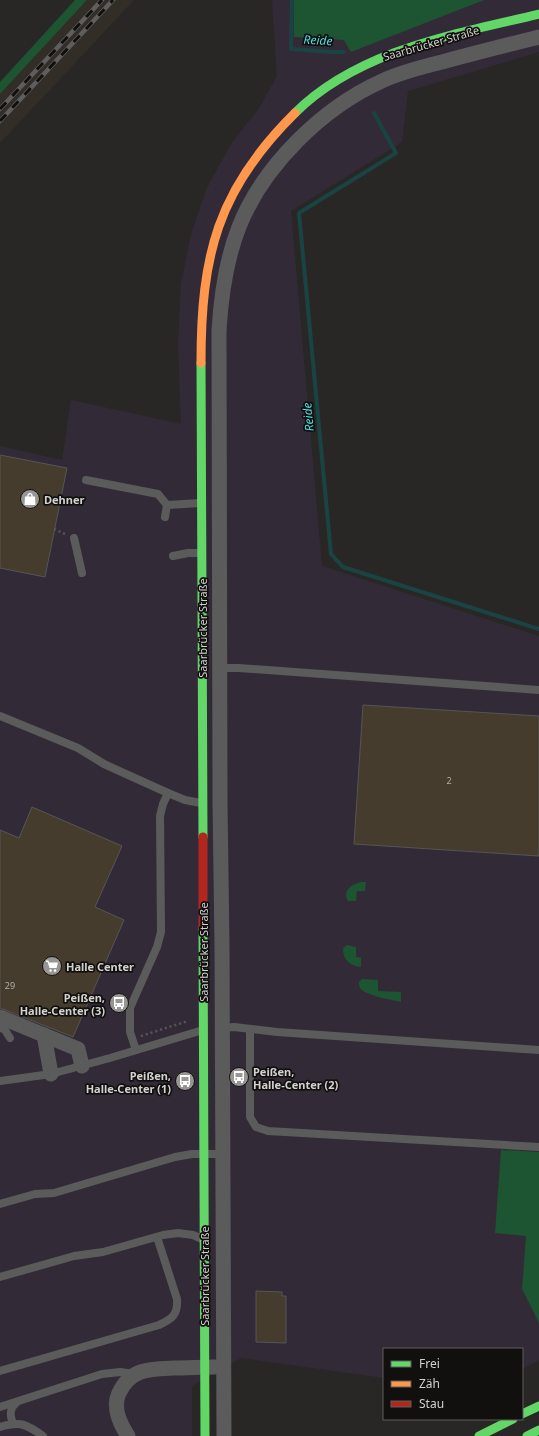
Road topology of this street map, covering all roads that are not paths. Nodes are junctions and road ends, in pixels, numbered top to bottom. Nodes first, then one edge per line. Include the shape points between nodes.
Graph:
1 (539, 14) edge
2 (539, 37) edge
3 (86, 480) dead end
4 (210, 502) junction
5 (167, 505) junction
6 (165, 516) dead end
7 (74, 538) dead end
8 (201, 553) junction
9 (173, 556) dead end
10 (82, 573) dead end
11 (220, 668) junction
12 (539, 690) edge
13 (0, 716) edge
14 (168, 793) junction
15 (202, 803) junction
16 (220, 803) junction
17 (3, 1020) edge
18 (222, 1028) junction
19 (203, 1030) junction
20 (250, 1030) junction
21 (44, 1035) junction
22 (10, 1038) dead end
23 (136, 1050) junction
24 (539, 1050) edge
25 (82, 1066) junction
26 (51, 1074) junction
27 (0, 1081) edge
28 (539, 1147) edge
29 (204, 1154) junction
30 (223, 1154) junction
31 (0, 1204) edge
32 (160, 1236) junction
33 (204, 1240) junction
34 (0, 1278) edge
35 (205, 1367) junction
36 (224, 1367) junction
37 (0, 1371) edge
38 (135, 1374) junction
39 (22, 1400) junction
40 (539, 1406) edge
41 (0, 1407) edge
42 (523, 1414) edge
43 (511, 1420) edge
44 (12, 1423) junction
45 (0, 1427) edge
46 (539, 1430) edge
47 (44, 1436) edge
48 (128, 1436) edge
49 (205, 1436) edge
50 (224, 1436) edge
51 (479, 1436) edge
52 (527, 1436) edge

1 - 4 street, Saarbrücker Straße via 398,51 356,69 337,79 300,108 254,158 221,219 213,242 204,286 201,331
2 - 4 street, Saarbrücker Straße via 421,67 365,89 346,100 313,126 286,153 261,186 239,226 222,289
3 - 5 lane via 158,494
4 - 5 lane
4 - 8 street, Saarbrücker Straße
4 - 11 street, Saarbrücker Straße
5 - 6 lane
7 - 10 lane
8 - 9 lane
8 - 15 street, Saarbrücker Straße
11 - 12 lane
11 - 16 street, Saarbrücker Straße
13 - 14 lane via 78,748 104,764
14 - 15 lane
14 - 23 lane via 160,816 161,932 130,1008 130,1032
15 - 16 lane
15 - 19 street, Saarbrücker Straße
16 - 18 street, Saarbrücker Straße
17 - 21 street
17 - 22 lane
18 - 19 lane
18 - 20 lane
18 - 30 street, Saarbrücker Straße
19 - 23 lane
19 - 29 street, Saarbrücker Straße
20 - 24 lane
20 - 28 lane via 250,1117 256,1127 268,1131
21 - 25 street via 78,1050
21 - 26 street
23 - 25 lane
25 - 26 lane
26 - 27 lane
29 - 30 lane
29 - 31 lane via 175,1157 54,1193 35,1194
29 - 33 street, Saarbrücker Straße
30 - 36 street, Saarbrücker Straße
32 - 33 lane via 178,1233
32 - 34 lane via 103,1252 74,1256
32 - 37 lane via 177,1299 177,1310 171,1318 158,1325
33 - 35 street, Saarbrücker Straße
35 - 36 street
35 - 38 street via 154,1368
35 - 49 street, Saarbrücker Straße
36 - 50 street, Saarbrücker Straße
38 - 39 lane via 102,1374
38 - 48 street via 122,1387 117,1397 118,1416
39 - 41 lane
39 - 44 lane via 12,1408
40 - 42 street
43 - 51 street
44 - 45 lane
44 - 47 lane via 20,1423
46 - 52 street

